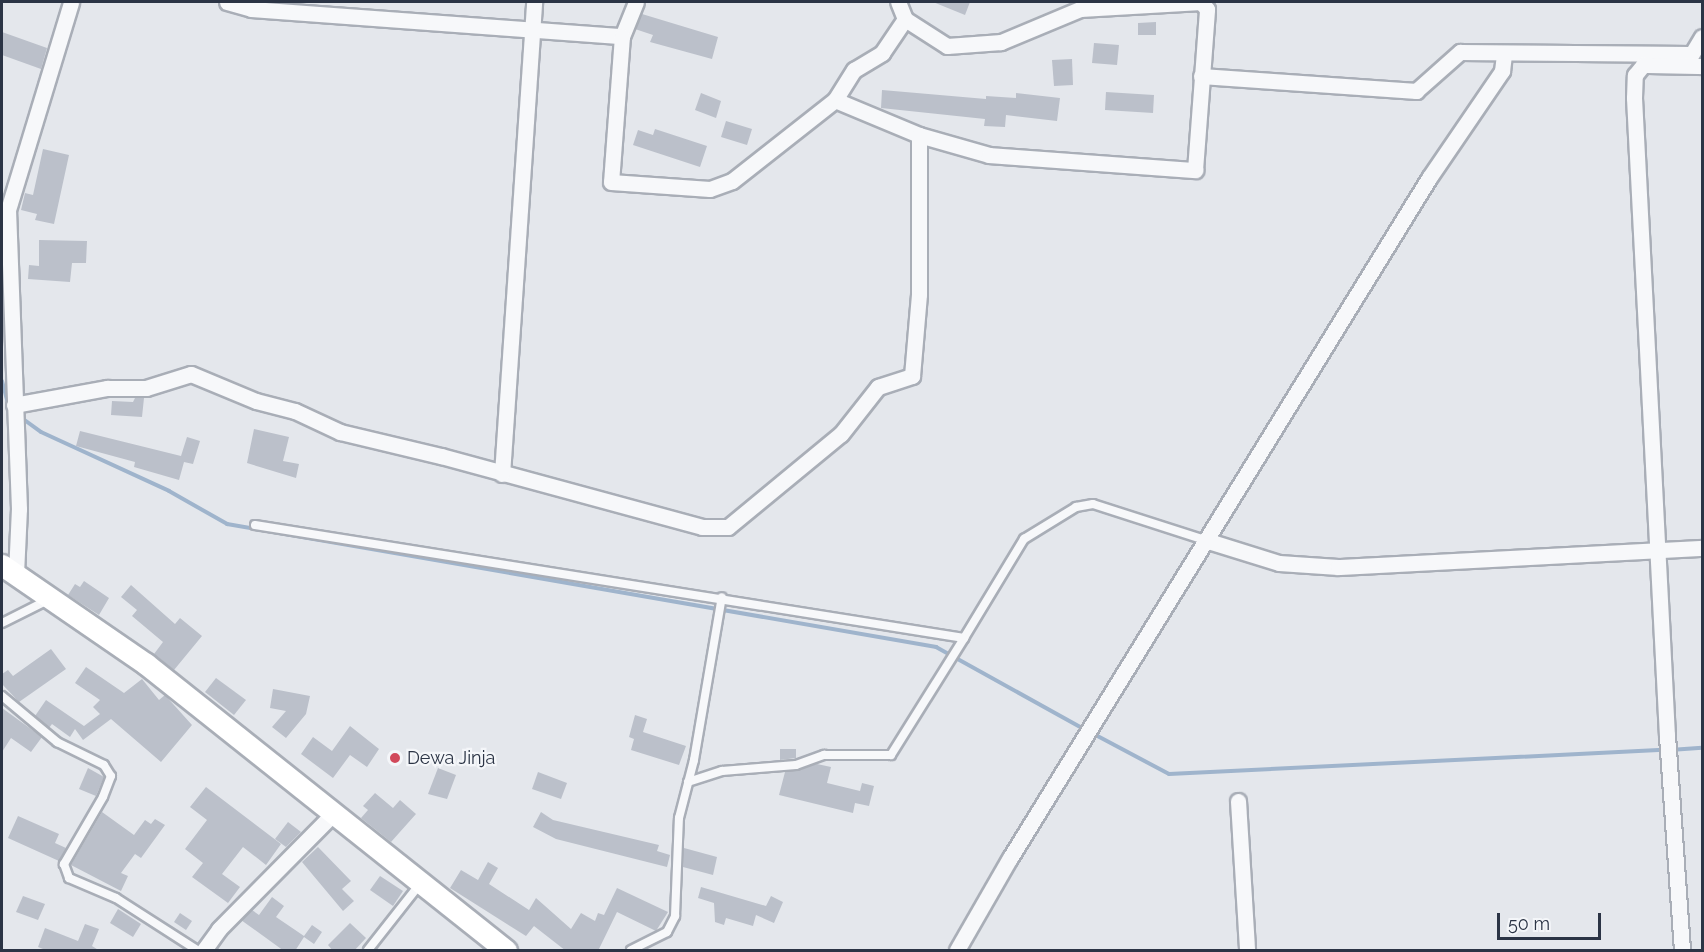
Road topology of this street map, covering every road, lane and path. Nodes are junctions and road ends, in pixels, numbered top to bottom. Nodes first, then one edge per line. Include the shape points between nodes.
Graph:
1 (71, 2) edge
2 (227, 2) edge
3 (534, 2) edge
4 (636, 2) edge
5 (898, 2) edge
6 (1080, 5) edge
7 (905, 19) junction
8 (534, 28) junction
9 (622, 36) junction
10 (1702, 37) edge
11 (1504, 54) junction
12 (1693, 61) edge
13 (1201, 76) junction
14 (835, 100) junction
15 (918, 135) junction
16 (14, 405) junction
17 (502, 474) junction
18 (255, 525) dead end
19 (1205, 540) junction
20 (1702, 548) edge
21 (1658, 549) junction
22 (9, 570) edge
23 (722, 597) junction
24 (52, 598) junction
25 (2, 623) edge
26 (964, 638) junction
27 (2, 696) edge
28 (688, 782) junction
29 (1238, 801) dead end
30 (333, 814) junction
31 (421, 883) junction
32 (370, 950) edge
33 (197, 951) edge
34 (204, 951) edge
35 (506, 951) edge
36 (631, 951) edge
37 (957, 951) edge
38 (1247, 951) edge
39 (1682, 951) edge

1 - 16 street via 8,210
2 - 8 street via 251,9
3 - 8 street
4 - 9 street
5 - 7 street
6 - 7 street via 1001,42 947,45
6 - 13 street via 1201,2 1207,9
7 - 14 street via 882,53 854,70
8 - 9 street
8 - 17 street
9 - 14 street via 611,182 710,189 725,185
10 - 12 street
11 - 12 street
11 - 13 street via 1456,53 1416,91
11 - 19 street via 1502,71 1430,178
12 - 21 street via 1643,65 1635,75
13 - 15 street via 1195,170 989,155
14 - 15 street
15 - 17 street via 920,294 912,376 878,387 847,429 739,519 728,527 702,528
16 - 17 street via 107,388 146,388 192,374 256,401 295,411 340,432
16 - 22 street via 19,509
18 - 23 lane
19 - 21 street via 1279,563 1338,567
19 - 26 lane via 1093,504 1076,507 1024,539
19 - 37 street
20 - 21 street
21 - 39 street
22 - 24 street
23 - 26 lane
23 - 28 lane
24 - 25 lane
24 - 30 street via 146,663
26 - 28 lane via 891,755 824,754 796,765 722,771
27 - 33 lane via 57,742 104,765 111,776 64,864 69,878 116,898
28 - 36 lane via 674,859 675,916 667,932
29 - 38 street
30 - 31 street
30 - 34 street via 219,929
31 - 32 lane
31 - 35 street

